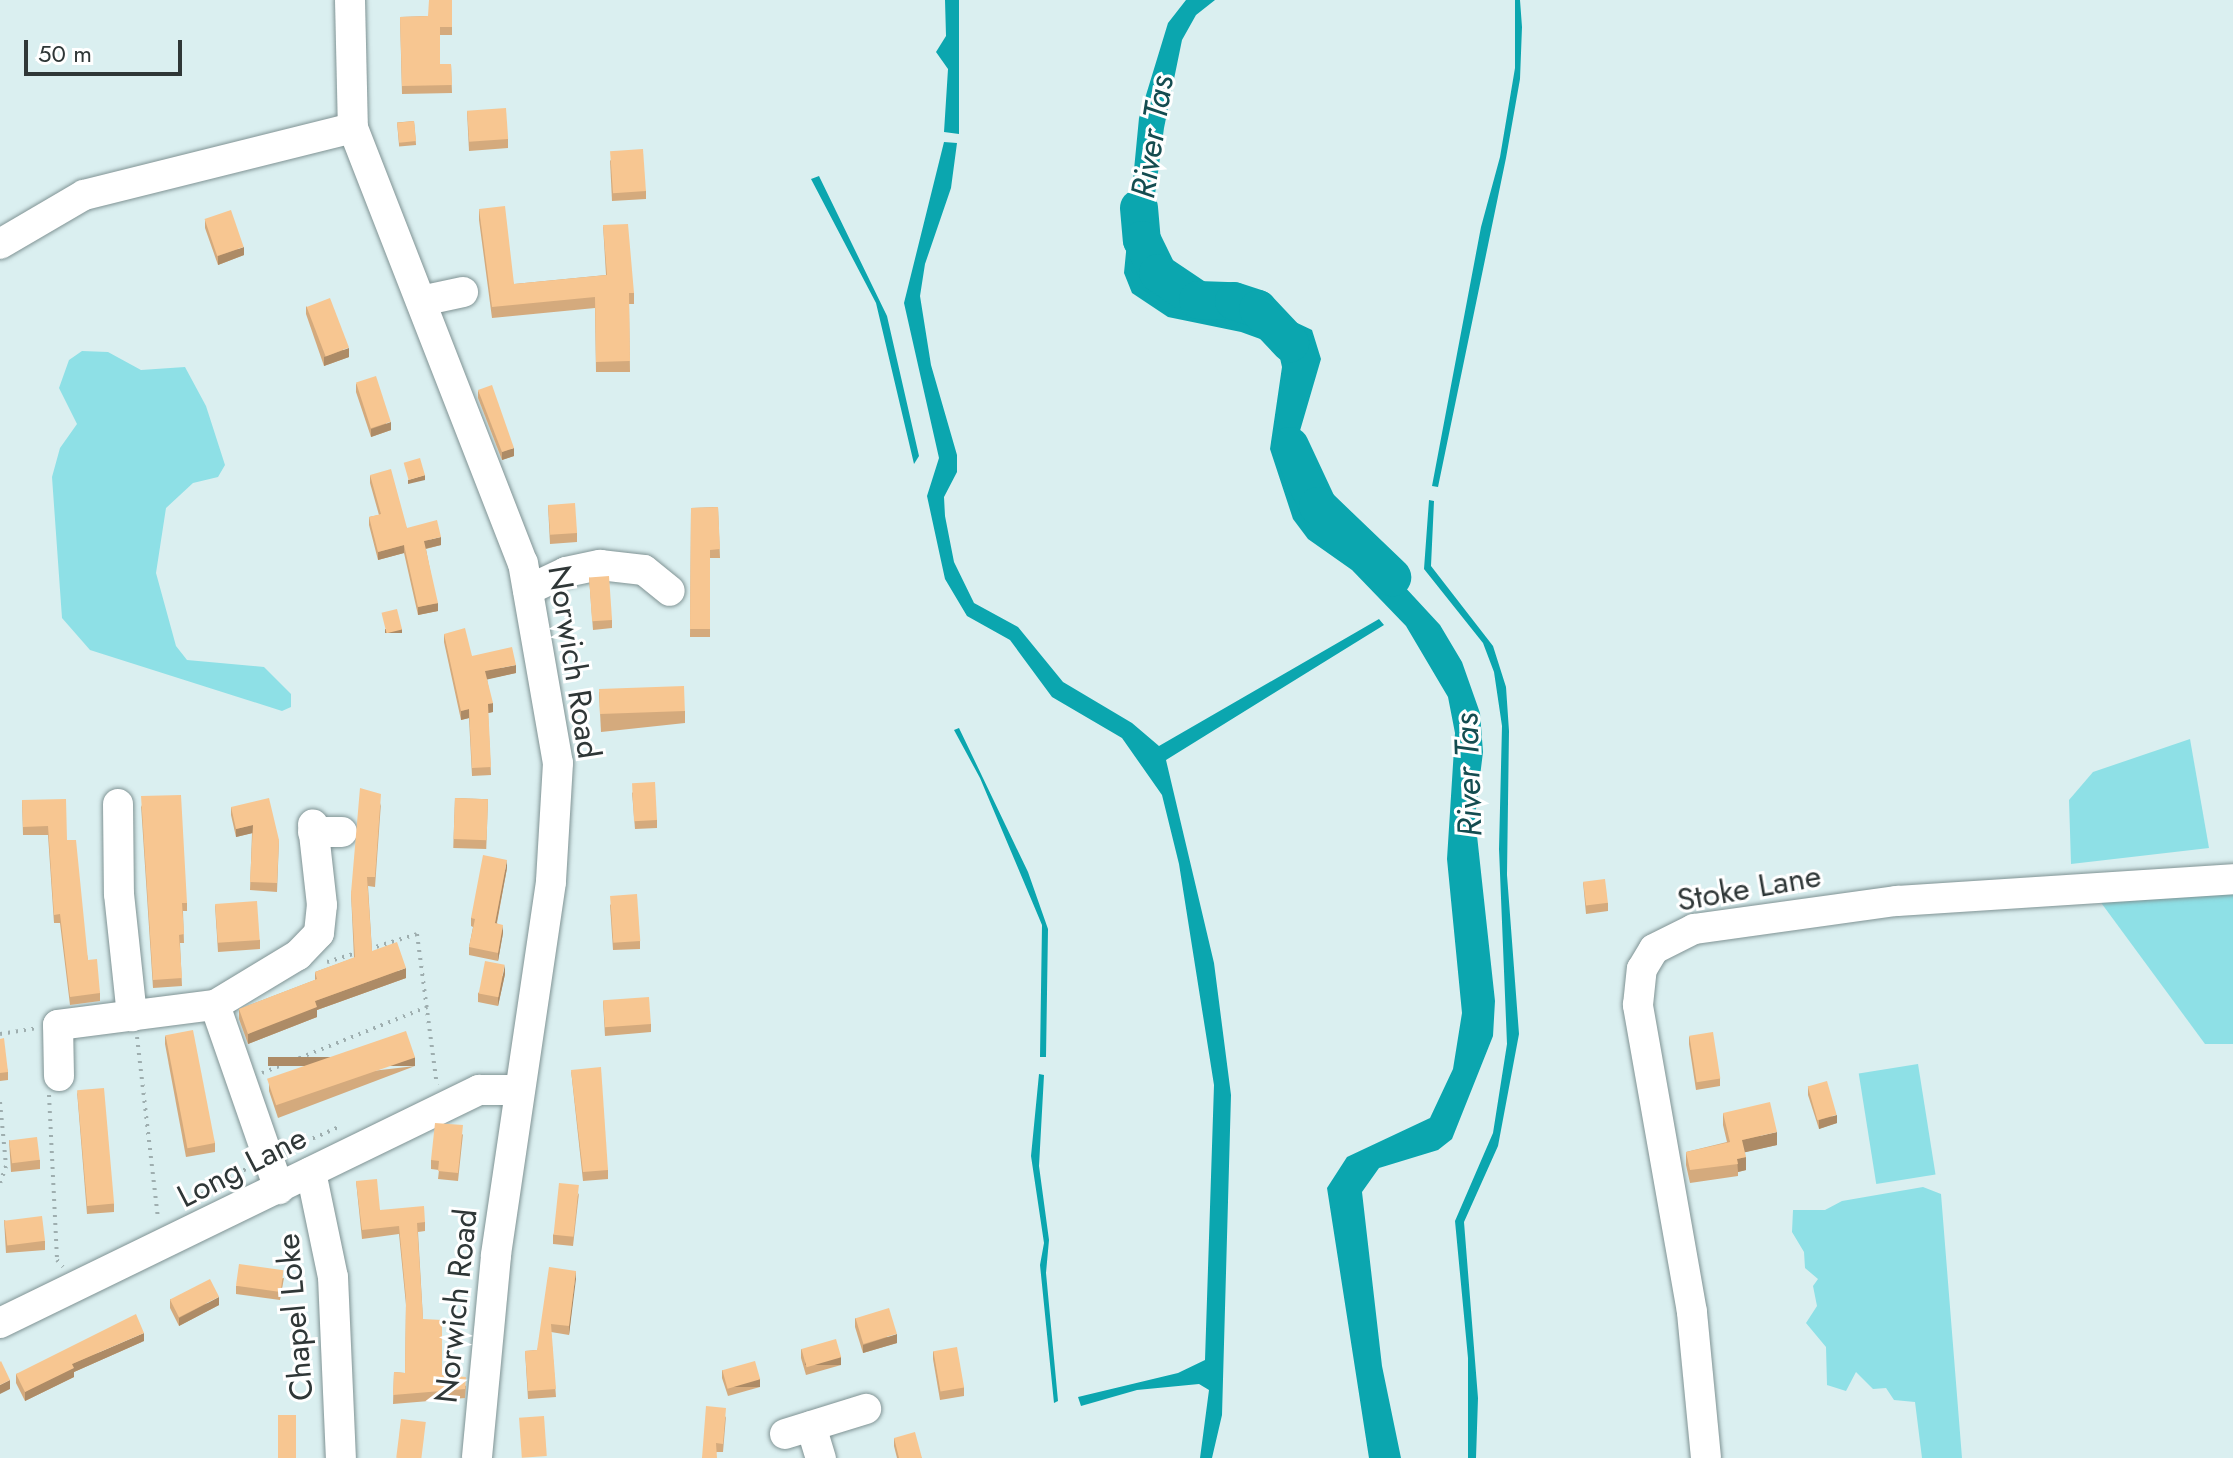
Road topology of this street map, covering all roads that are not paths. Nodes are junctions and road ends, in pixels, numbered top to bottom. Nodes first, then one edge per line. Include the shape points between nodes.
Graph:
1 (350, 0) edge
2 (353, 128) junction
3 (0, 244) edge
4 (463, 292) dead end
5 (421, 301) junction
6 (528, 590) junction
7 (670, 591) dead end
8 (110, 821) dead end
9 (323, 830) dead end
10 (2233, 879) edge
11 (215, 1005) junction
12 (132, 1016) junction
13 (59, 1076) road end
14 (518, 1090) junction
15 (311, 1172) junction
16 (279, 1189) junction
17 (0, 1323) edge
18 (866, 1409) dead end
19 (341, 1458) edge
20 (477, 1458) edge
21 (821, 1458) edge
22 (1706, 1458) edge

1 - 2 street, Norwich Road
2 - 3 street via 84,195
2 - 5 street, Norwich Road
4 - 5 street
5 - 6 street, Norwich Road via 523,563
6 - 7 street via 566,572 600,565 644,570
6 - 14 street, Norwich Road via 558,763 551,882
8 - 12 street
9 - 11 street via 319,933 298,955
10 - 22 street, Stoke Lane via 1897,901 1694,929 1654,949 1642,969 1638,1005 1692,1312
11 - 12 street
11 - 16 street
12 - 13 street via 58,1025
14 - 15 street, Long Lane via 479,1090
14 - 20 street, Norwich Road
15 - 16 street, Long Lane
15 - 19 street, Chapel Loke via 333,1277
16 - 17 street, Long Lane
18 - 21 street via 798,1430

